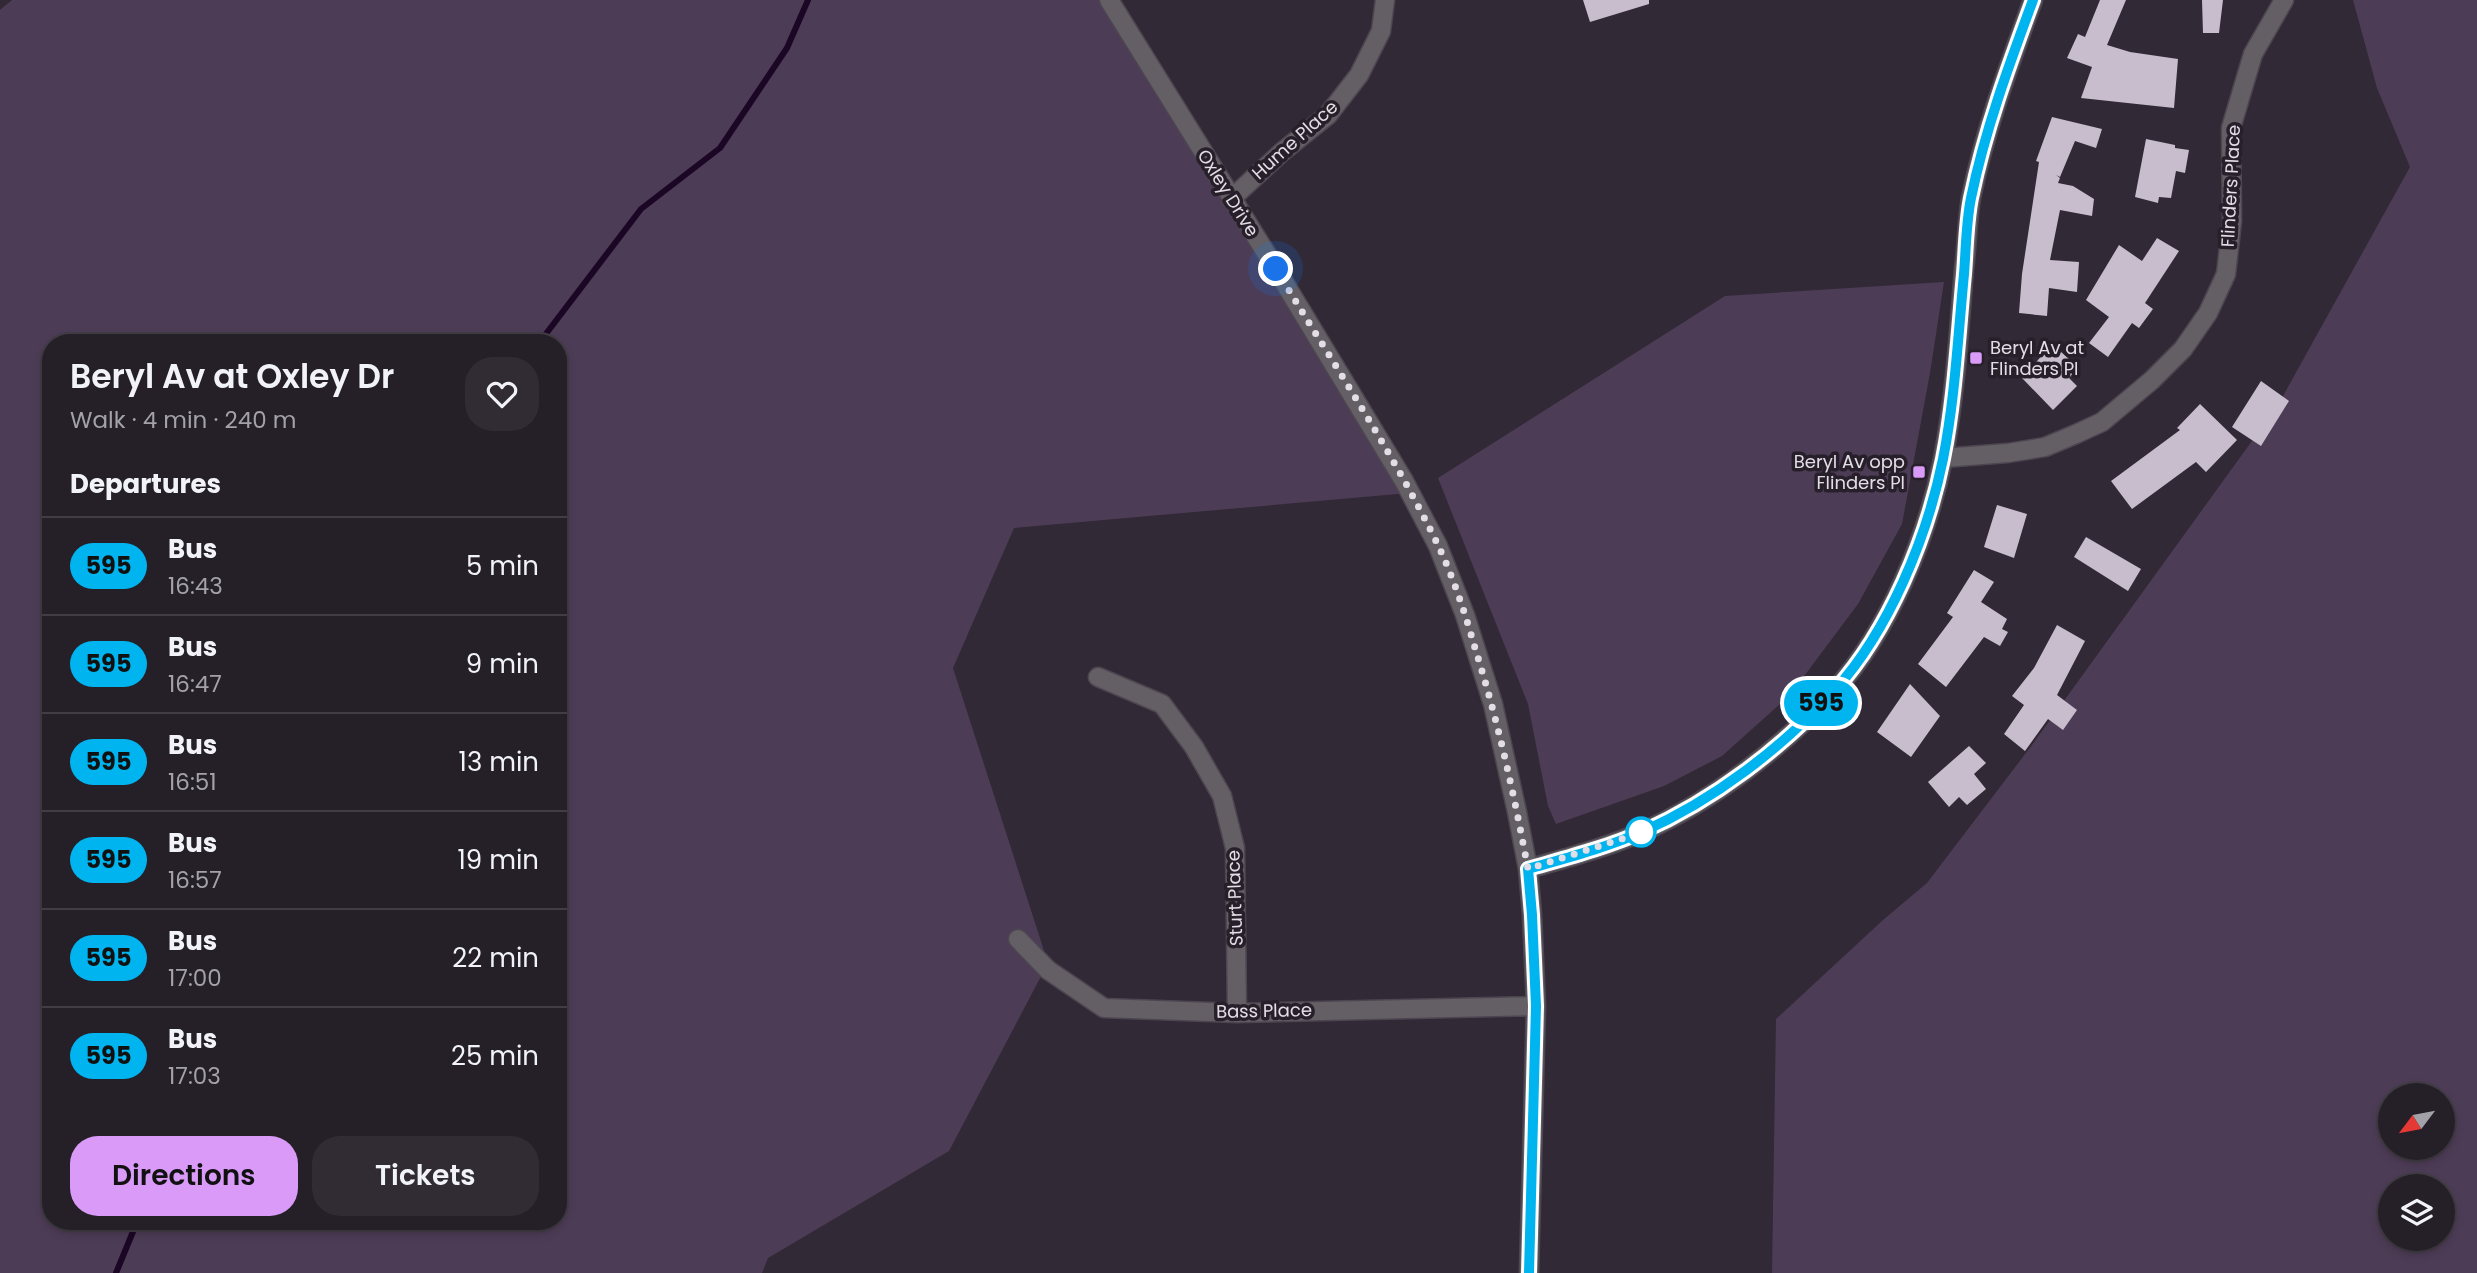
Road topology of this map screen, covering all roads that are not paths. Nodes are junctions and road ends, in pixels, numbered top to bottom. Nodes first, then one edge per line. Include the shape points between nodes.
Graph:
1 (1109, 0) edge
2 (1385, 0) edge
3 (2033, 0) edge
4 (2284, 0) edge
5 (1231, 198) junction
6 (1943, 458) junction
7 (1098, 677) dead end
8 (1528, 869) junction
9 (1018, 939) dead end
10 (1536, 1006) junction
11 (1237, 1013) junction
12 (1529, 1273) edge

1 - 5 street, Oxley Drive
2 - 5 street, Hume Place via 1381,31 1359,75 1328,115
3 - 6 street via 1995,104 1970,201
4 - 6 street, Flinders Place via 2253,54 2231,128 2232,221 2226,274 2208,313 2183,349 2102,422 2077,434 2045,447
5 - 8 street, Oxley Drive via 1404,481 1438,546 1493,704
6 - 8 street via 1910,565 1881,623 1835,690 1779,744 1707,798 1620,841
7 - 11 street, Sturt Place via 1162,704 1222,796 1235,848
8 - 10 street, Oxley Drive
9 - 11 street, Bass Place via 1048,970 1104,1008
10 - 11 street, Bass Place
10 - 12 street, Oxley Drive

